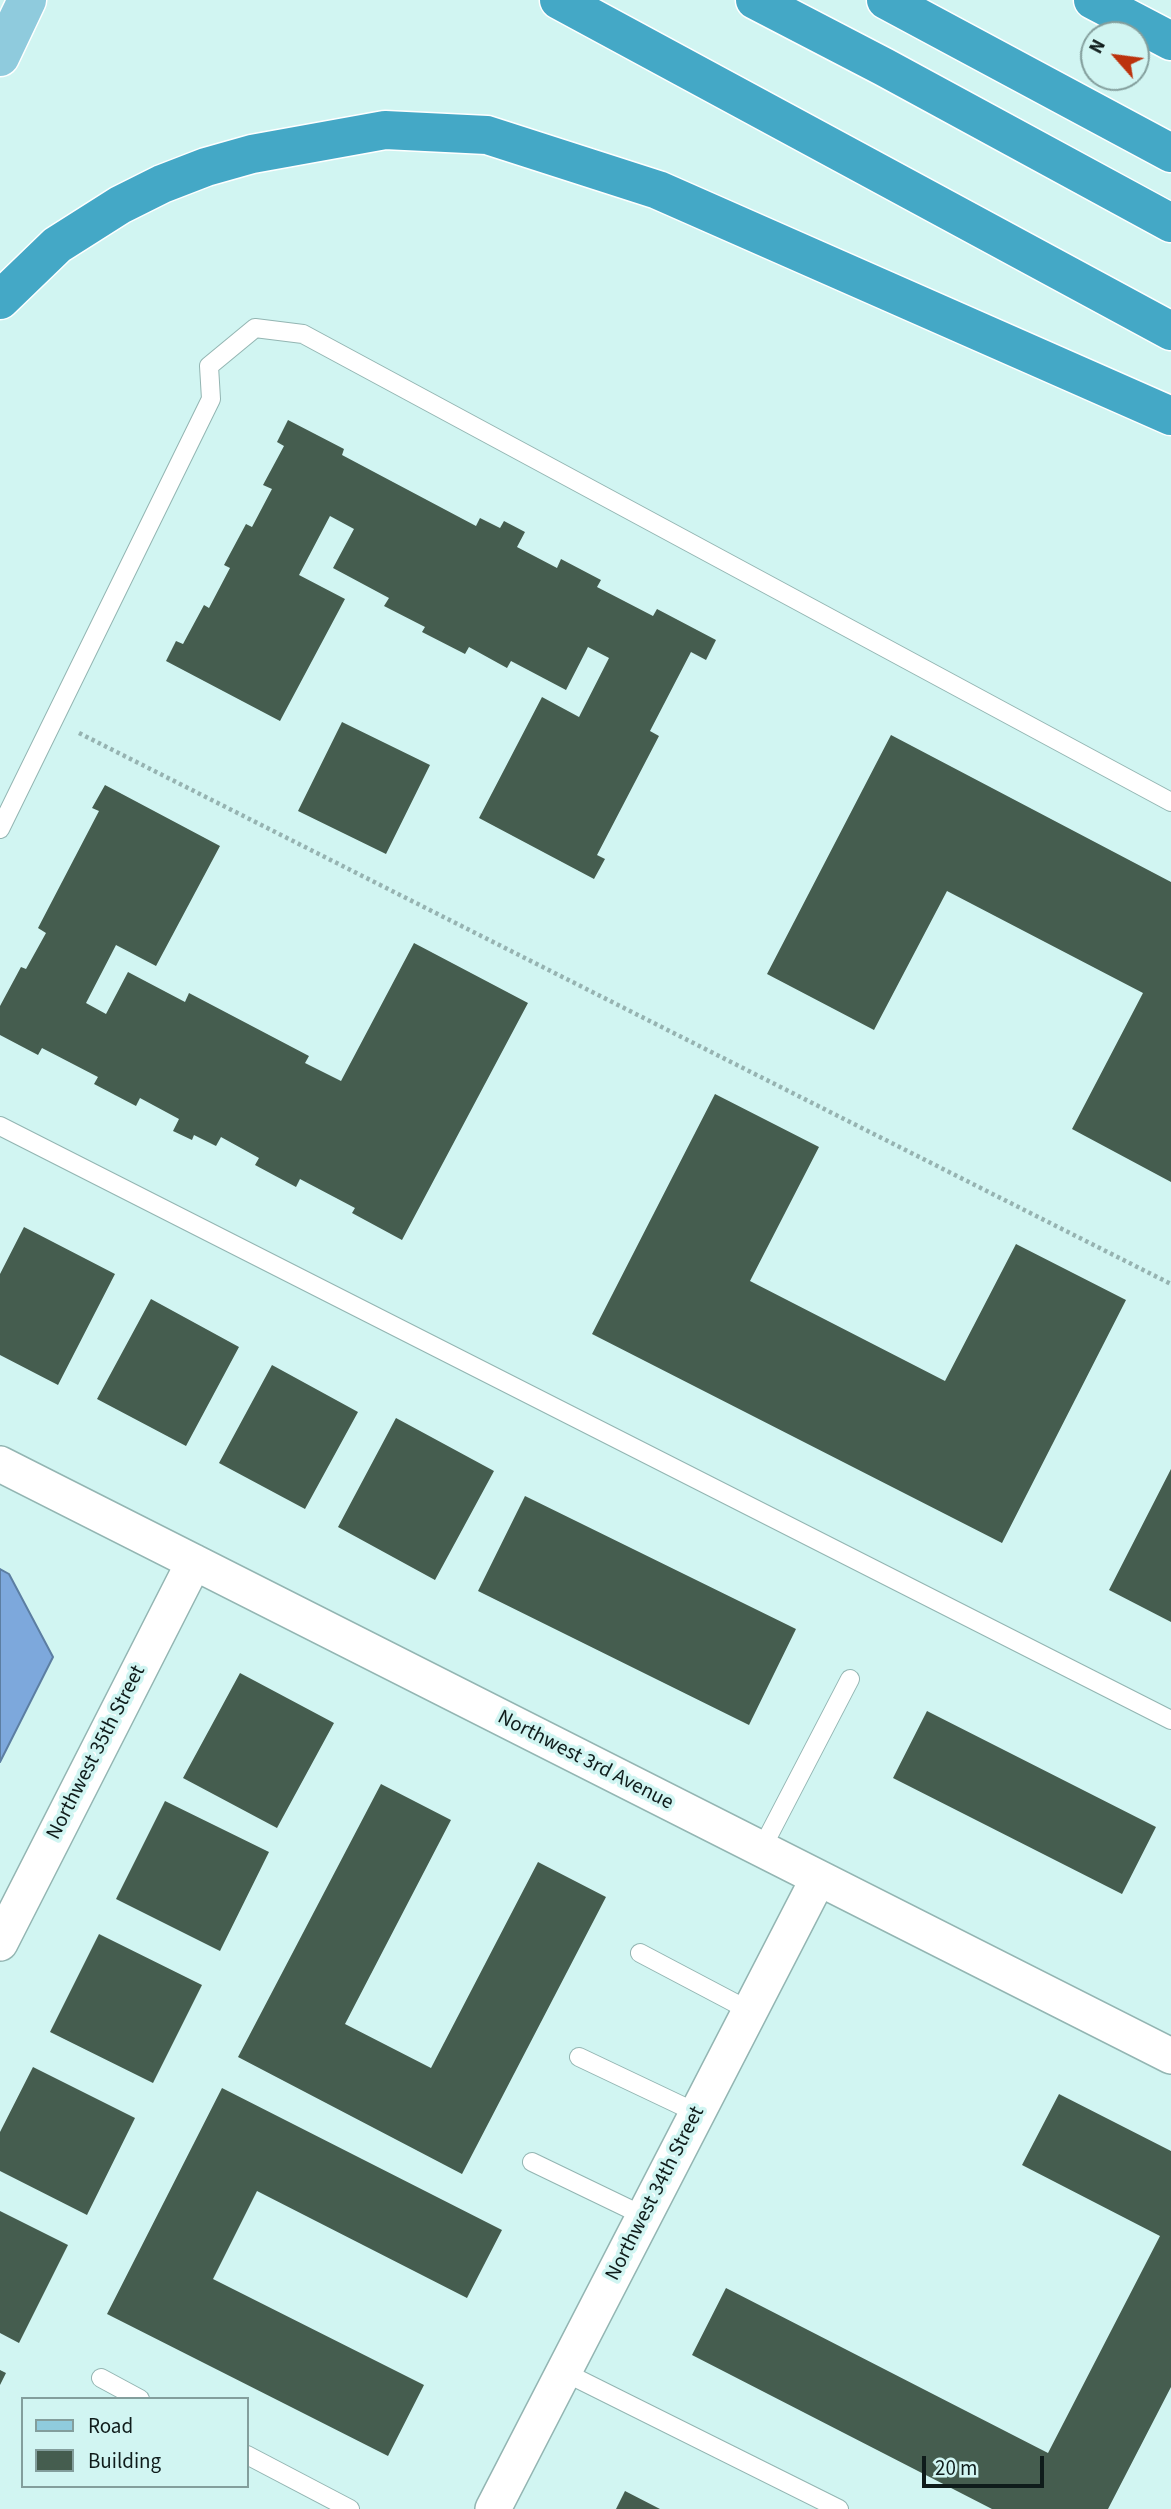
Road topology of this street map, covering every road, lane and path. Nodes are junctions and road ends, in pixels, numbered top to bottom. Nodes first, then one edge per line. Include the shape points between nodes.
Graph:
1 (27, 0) edge
2 (559, 0) edge
3 (755, 0) edge
4 (886, 0) edge
5 (1093, 0) edge
6 (1171, 41) edge
7 (0, 57) edge
8 (1171, 153) edge
9 (1171, 223) edge
10 (0, 300) edge
11 (1171, 331) edge
12 (1171, 416) edge
13 (53, 721) junction
14 (1171, 802) edge
15 (0, 829) edge
16 (0, 1126) edge
17 (1171, 1284) edge
18 (0, 1464) edge
19 (194, 1562) junction
20 (850, 1679) dead end
21 (1171, 1720) edge
22 (761, 1850) junction
23 (818, 1879) junction
24 (0, 1943) edge
25 (640, 1953) dead end
26 (750, 2011) junction
27 (1171, 2056) edge
28 (579, 2057) dead end
29 (697, 2113) junction
30 (532, 2162) dead end
31 (644, 2217) junction
32 (564, 2372) junction
33 (101, 2378) dead end
34 (136, 2397) edge
35 (248, 2456) edge
36 (350, 2509) edge
37 (493, 2509) edge
38 (839, 2509) edge

1 - 7 main road
2 - 11 highway
3 - 9 highway
4 - 8 highway
5 - 6 highway
10 - 12 highway via 57,245 120,205 206,167 385,130 487,135 657,190
13 - 14 lane via 211,399 209,366 255,328 303,334
13 - 15 lane
13 - 17 path
16 - 21 lane
18 - 19 street, Northwest 3rd Avenue
19 - 22 street, Northwest 3rd Avenue
19 - 24 street, Northwest 35th Street
20 - 22 lane
22 - 23 street, Northwest 3rd Avenue
23 - 26 street, Northwest 34th Street
23 - 27 street, Northwest 3rd Avenue
25 - 26 lane
26 - 29 street, Northwest 34th Street
28 - 29 lane
29 - 31 street, Northwest 34th Street
30 - 31 lane
31 - 32 street, Northwest 34th Street
32 - 37 street, Northwest 34th Street
32 - 38 lane
33 - 34 lane
35 - 36 lane

